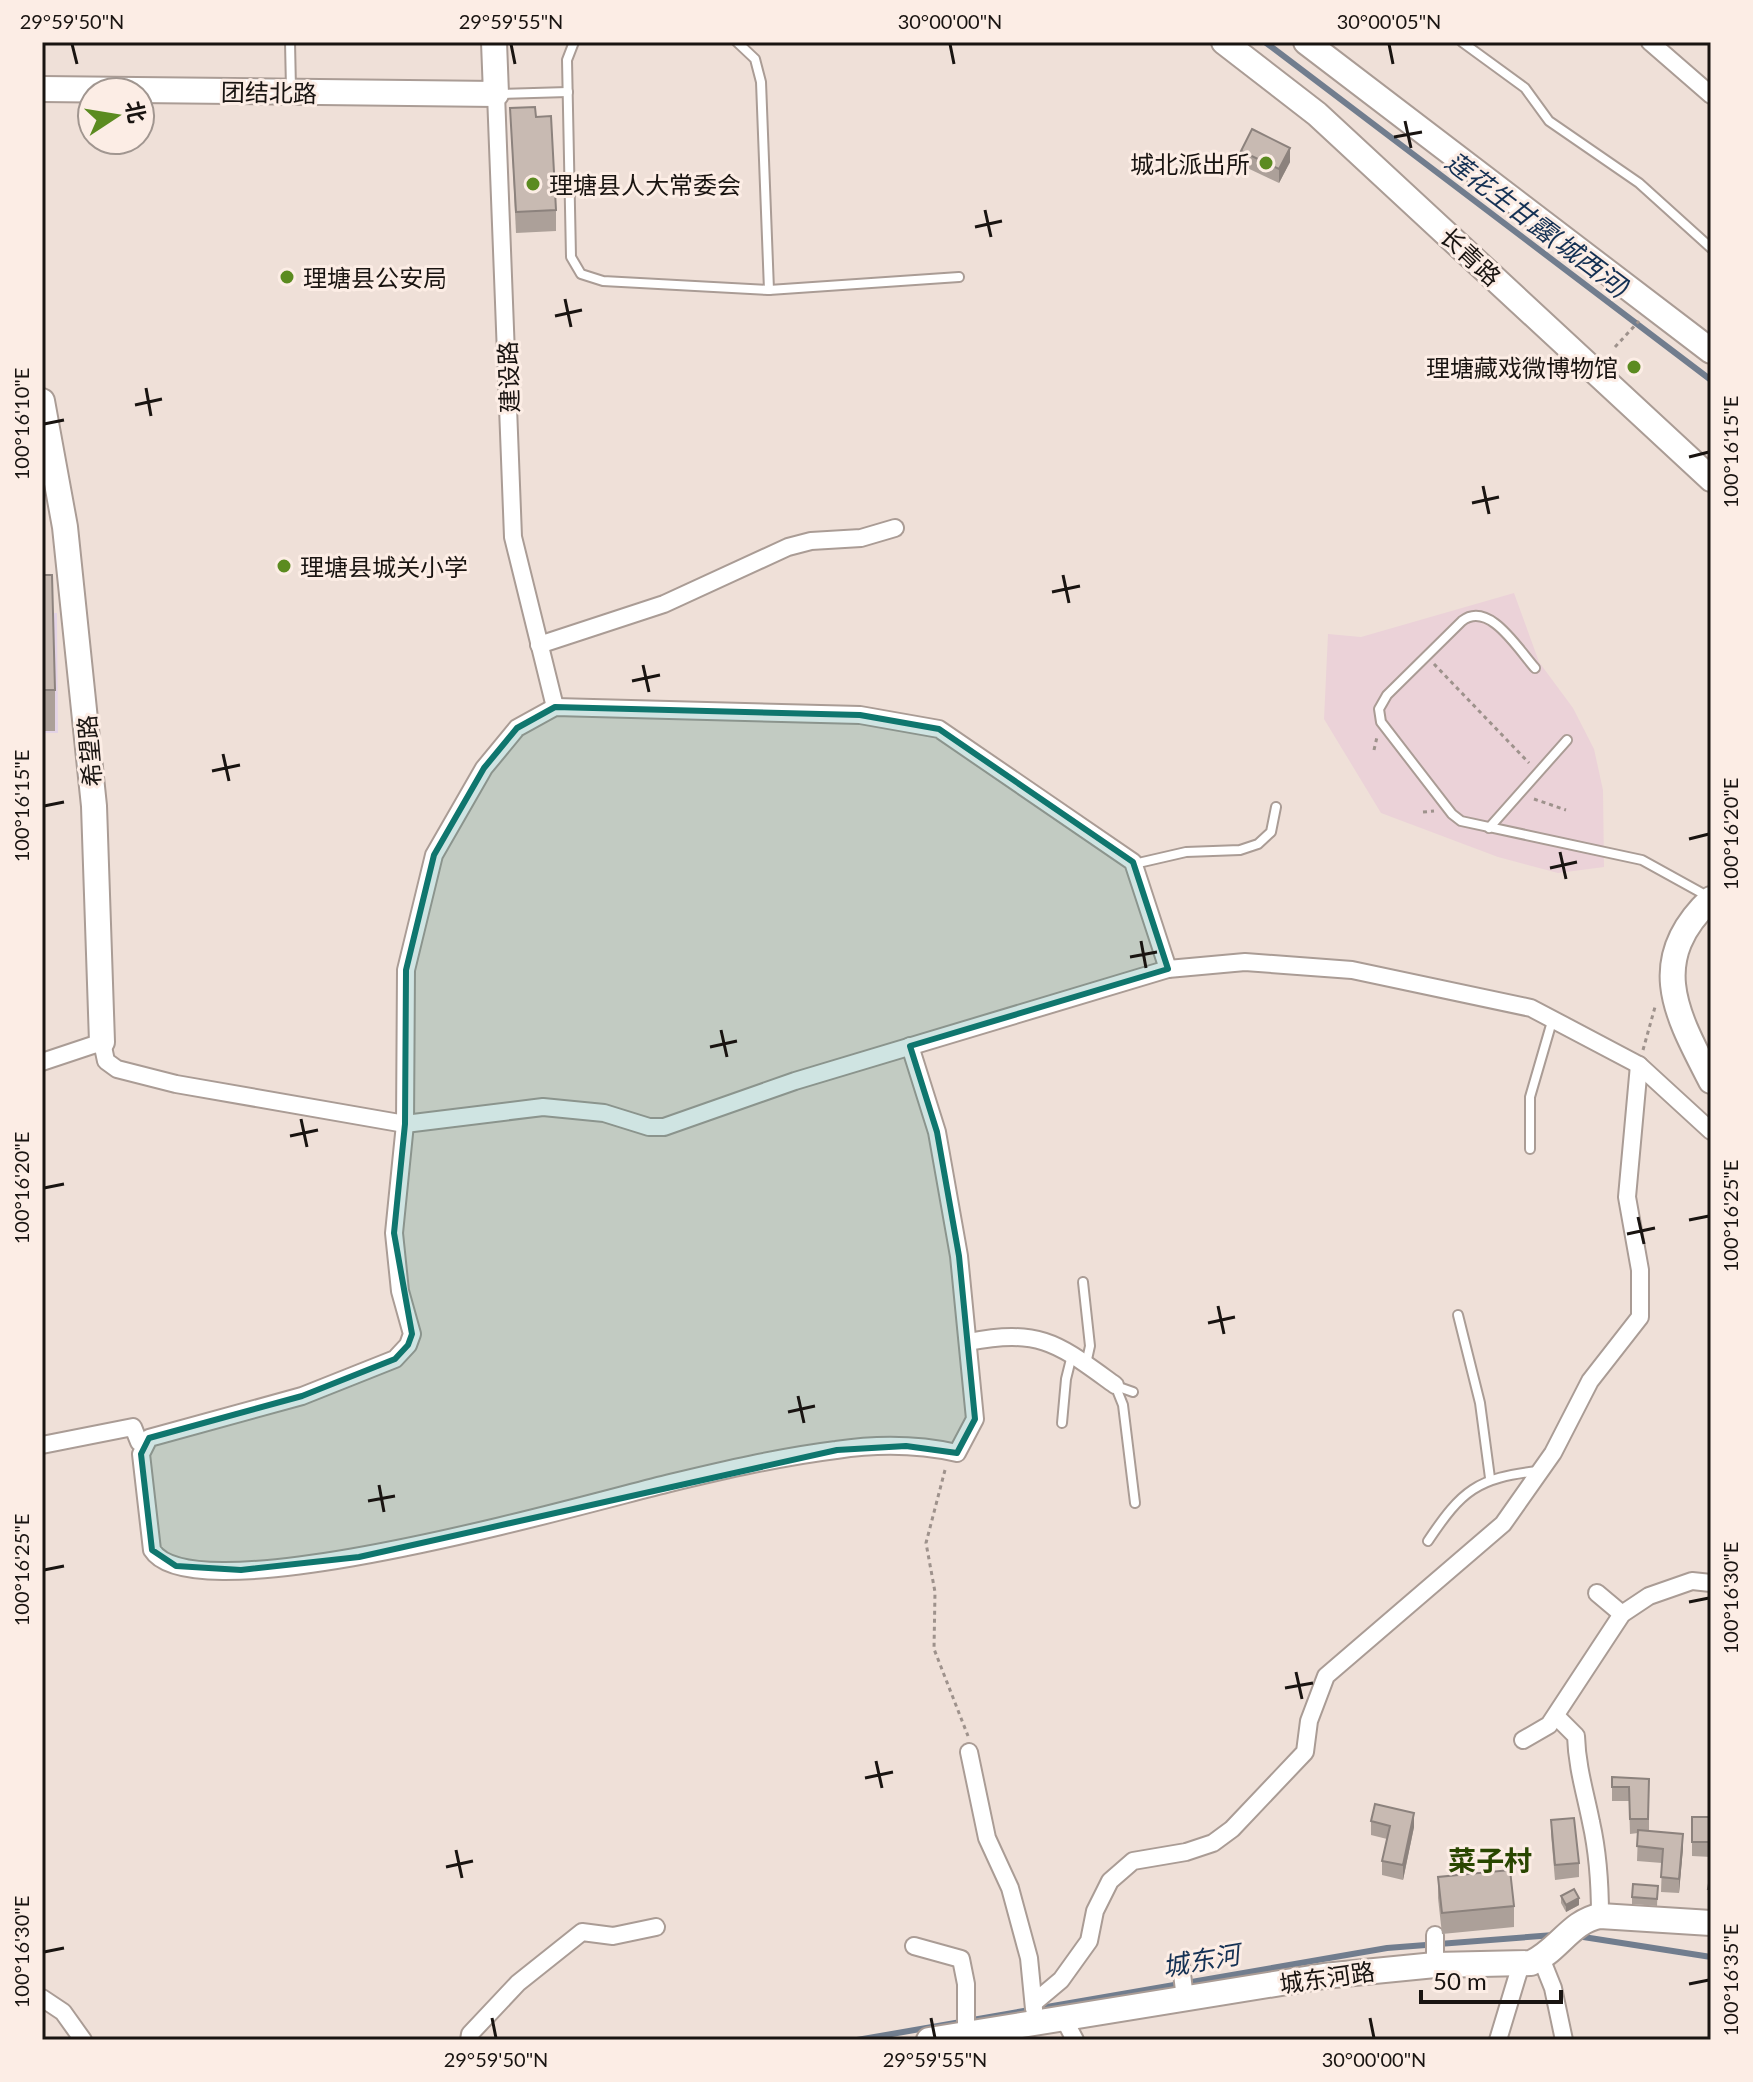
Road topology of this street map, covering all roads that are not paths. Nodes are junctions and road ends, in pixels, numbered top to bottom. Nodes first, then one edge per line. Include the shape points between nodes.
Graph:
1 (290, 42) edge
2 (494, 42) edge
3 (574, 42) edge
4 (737, 42) edge
5 (1224, 42) edge
6 (1462, 42) edge
7 (1650, 42) edge
8 (1319, 45) edge
9 (42, 89) edge
10 (291, 92) junction
11 (568, 92) junction
12 (496, 94) junction
13 (1711, 95) edge
14 (1711, 248) edge
15 (959, 277) dead end
16 (769, 290) junction
17 (1711, 351) edge
18 (42, 401) edge
19 (1711, 479) edge
20 (895, 528) dead end
21 (539, 645) junction
22 (1535, 668) dead end
23 (555, 707) junction
24 (1567, 740) dead end
25 (1276, 807) dead end
26 (1489, 828) junction
27 (1134, 864) junction
28 (1711, 899) edge
29 (1168, 969) junction
30 (1554, 1017) junction
31 (102, 1042) junction
32 (910, 1046) junction
33 (42, 1062) edge
34 (1639, 1065) junction
35 (1711, 1081) edge
36 (405, 1124) junction
37 (1711, 1131) edge
38 (1530, 1149) dead end
39 (1083, 1282) dead end
40 (1458, 1315) dead end
41 (968, 1342) junction
42 (1079, 1359) junction
43 (1115, 1385) junction
44 (1133, 1392) dead end
45 (1062, 1423) dead end
46 (144, 1443) junction
47 (42, 1445) edge
48 (1539, 1471) junction
49 (1490, 1478) junction
50 (1135, 1503) dead end
51 (1428, 1541) dead end
52 (1711, 1583) edge
53 (1597, 1593) dead end
54 (1622, 1614) junction
55 (1556, 1716) junction
56 (1523, 1740) dead end
57 (969, 1752) road end
58 (1600, 1916) junction
59 (1711, 1923) edge
60 (656, 1927) dead end
61 (1435, 1935) dead end
62 (914, 1946) dead end
63 (1435, 1959) junction
64 (1531, 1961) junction
65 (1181, 1965) dead end
66 (42, 1998) edge
67 (1185, 1999) junction
68 (1034, 2012) junction
69 (967, 2022) junction
70 (1070, 2029) edge
71 (83, 2040) edge
72 (469, 2040) edge
73 (929, 2040) edge
74 (1498, 2040) edge
75 (1564, 2040) edge

1 - 10 lane
2 - 12 street, 建设路
3 - 11 lane via 567,60
4 - 16 lane via 755,59 761,82
5 - 19 street, 长青路 via 1317,114
6 - 14 lane via 1525,88 1549,121 1639,183
7 - 13 street
8 - 17 street
9 - 10 street, 团结北路
10 - 12 street, 团结北路
11 - 12 lane
11 - 16 lane via 571,257 581,274 603,281
12 - 21 street, 建设路 via 513,537
15 - 16 lane
18 - 31 street, 希望路 via 65,527 88,745
20 - 21 street via 788,547 664,604
21 - 23 street, 建设路
22 - 26 lane via 1479,613 1462,621 1379,709 1381,722 1452,814
23 - 27 street via 860,715 939,729
23 - 36 street via 517,728 484,768 434,855 406,970
24 - 26 lane
25 - 27 lane via 1271,832 1249,848 1159,855
26 - 28 lane via 1642,860
27 - 29 street
28 - 35 street via 1681,941 1671,972 1676,1008
29 - 30 street via 1245,962 1352,970
29 - 32 street
30 - 34 street
30 - 38 lane via 1530,1097
31 - 33 street
31 - 36 street via 106,1061 117,1069
32 - 36 street via 664,1127 604,1113 543,1107
32 - 41 street via 947,1176
34 - 37 street
34 - 48 street via 1627,1197 1640,1270 1640,1317 1607,1355
36 - 46 street via 394,1233 400,1291 412,1334 404,1353 302,1396
39 - 42 lane via 1090,1346
40 - 49 lane via 1480,1403
41 - 42 street via 1034,1338 1059,1345
41 - 46 street via 975,1419 957,1453 906,1446 837,1450 672,1482 413,1546 311,1564 211,1572 156,1557 141,1454
42 - 43 street
42 - 45 lane via 1066,1379
43 - 44 lane
43 - 50 lane via 1123,1405
46 - 47 street via 133,1427
48 - 49 lane
48 - 68 street via 1519,1504 1476,1550 1326,1676 1309,1721 1305,1752 1232,1829 1213,1843 1186,1852 1133,1861 1110,1881 1095,1911 1089,1941
49 - 51 lane via 1461,1500
52 - 54 street via 1692,1581 1663,1591
53 - 54 street
54 - 55 street
55 - 56 street
55 - 58 street via 1576,1736 1600,1885
57 - 68 street via 987,1838 1010,1888
58 - 59 street
58 - 64 street via 1584,1918
60 - 72 street via 613,1936 582,1932 518,1983
61 - 63 street
62 - 69 street via 961,1959
63 - 64 street, 城东河路
63 - 67 street, 城东河路
64 - 74 street
64 - 75 street via 1553,1988
65 - 67 street
66 - 71 street via 63,2012
67 - 70 street, 城东河路
68 - 69 street, 城东河路
68 - 70 street, 城东河路
69 - 73 street, 城东河路

